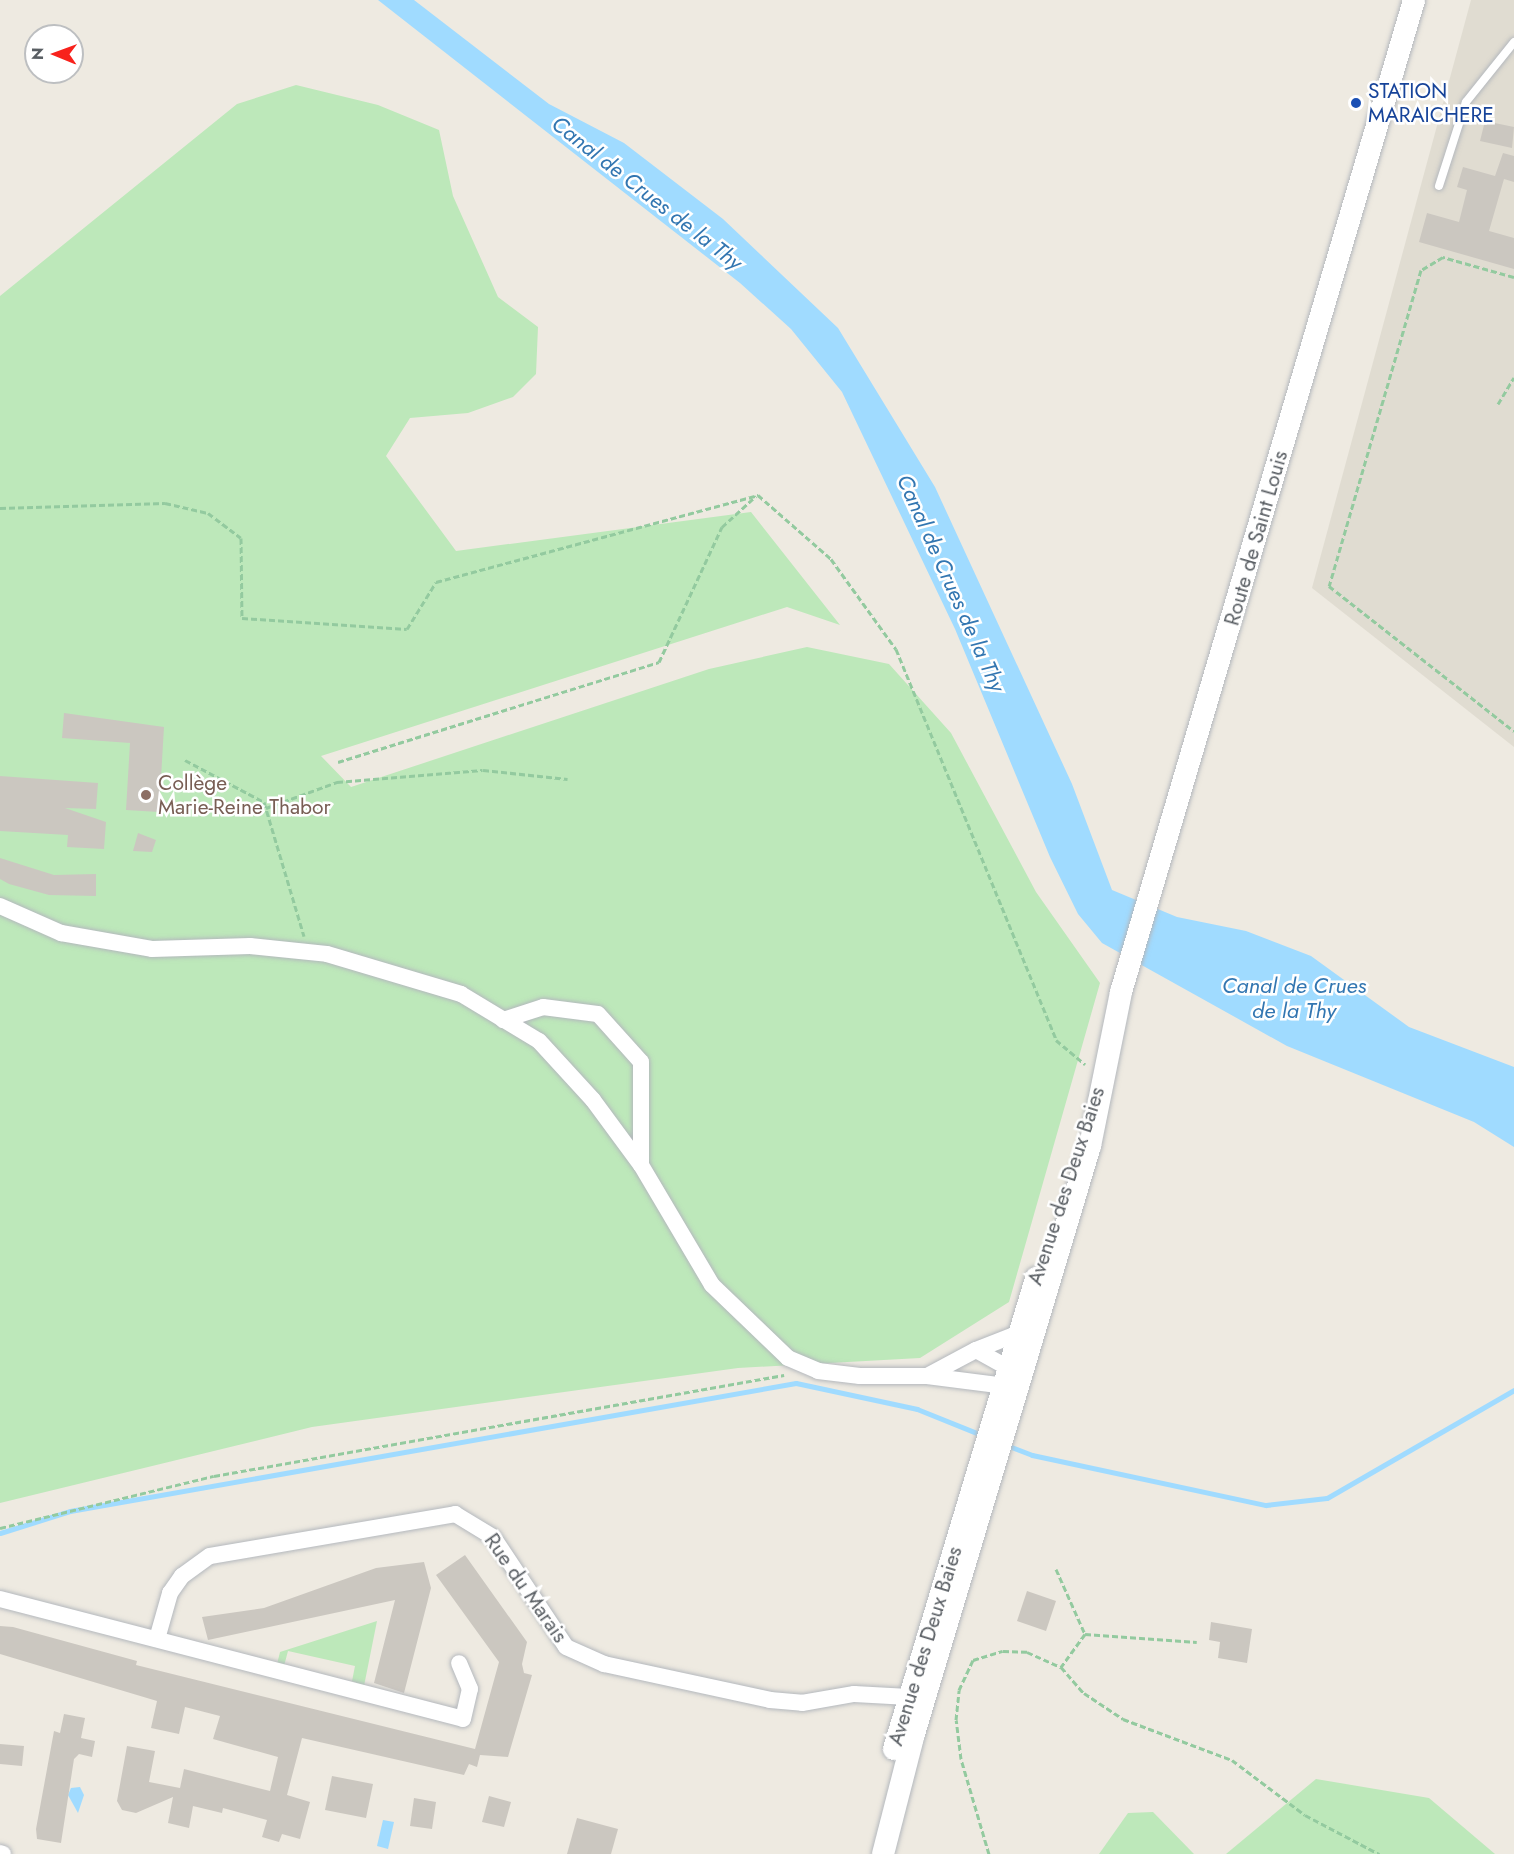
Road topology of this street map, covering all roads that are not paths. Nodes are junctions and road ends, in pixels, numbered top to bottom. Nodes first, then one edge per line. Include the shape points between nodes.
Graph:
1 (1414, 0) edge
2 (1514, 42) edge
3 (1439, 186) dead end
4 (0, 906) edge
5 (503, 1020) junction
6 (1101, 1077) junction
7 (641, 1165) junction
8 (1019, 1333) junction
9 (976, 1350) junction
10 (927, 1376) junction
11 (1011, 1381) junction
12 (990, 1460) junction
13 (0, 1599) edge
14 (157, 1640) junction
15 (459, 1663) dead end
16 (909, 1697) junction
17 (869, 1854) edge
18 (883, 1854) edge

1 - 6 main road, Route de Saint Louis via 1122,992
2 - 3 lane via 1466,102
4 - 5 street via 61,933 152,949 250,946 309,952 461,994
5 - 7 street via 539,1041 593,1100
5 - 7 street via 543,1007 598,1014 640,1062
6 - 8 main road, Avenue des Deux Baies
6 - 11 main road, Avenue des Deux Baies via 1090,1146
7 - 10 street via 712,1285 788,1358 818,1371 860,1376
8 - 9 street
8 - 11 main road, Avenue des Deux Baies
9 - 10 street
9 - 11 street
10 - 11 street
11 - 12 main road, Avenue des Deux Baies
12 - 16 main road, Avenue des Deux Baies
12 - 18 main road, Avenue des Deux Baies
13 - 14 street
14 - 15 street via 463,1719 471,1689
14 - 16 street, Rue du Marais via 170,1593 182,1576 210,1556 455,1514 493,1537 566,1647 604,1664 770,1700 802,1703 854,1694
16 - 17 main road, Avenue des Deux Baies

